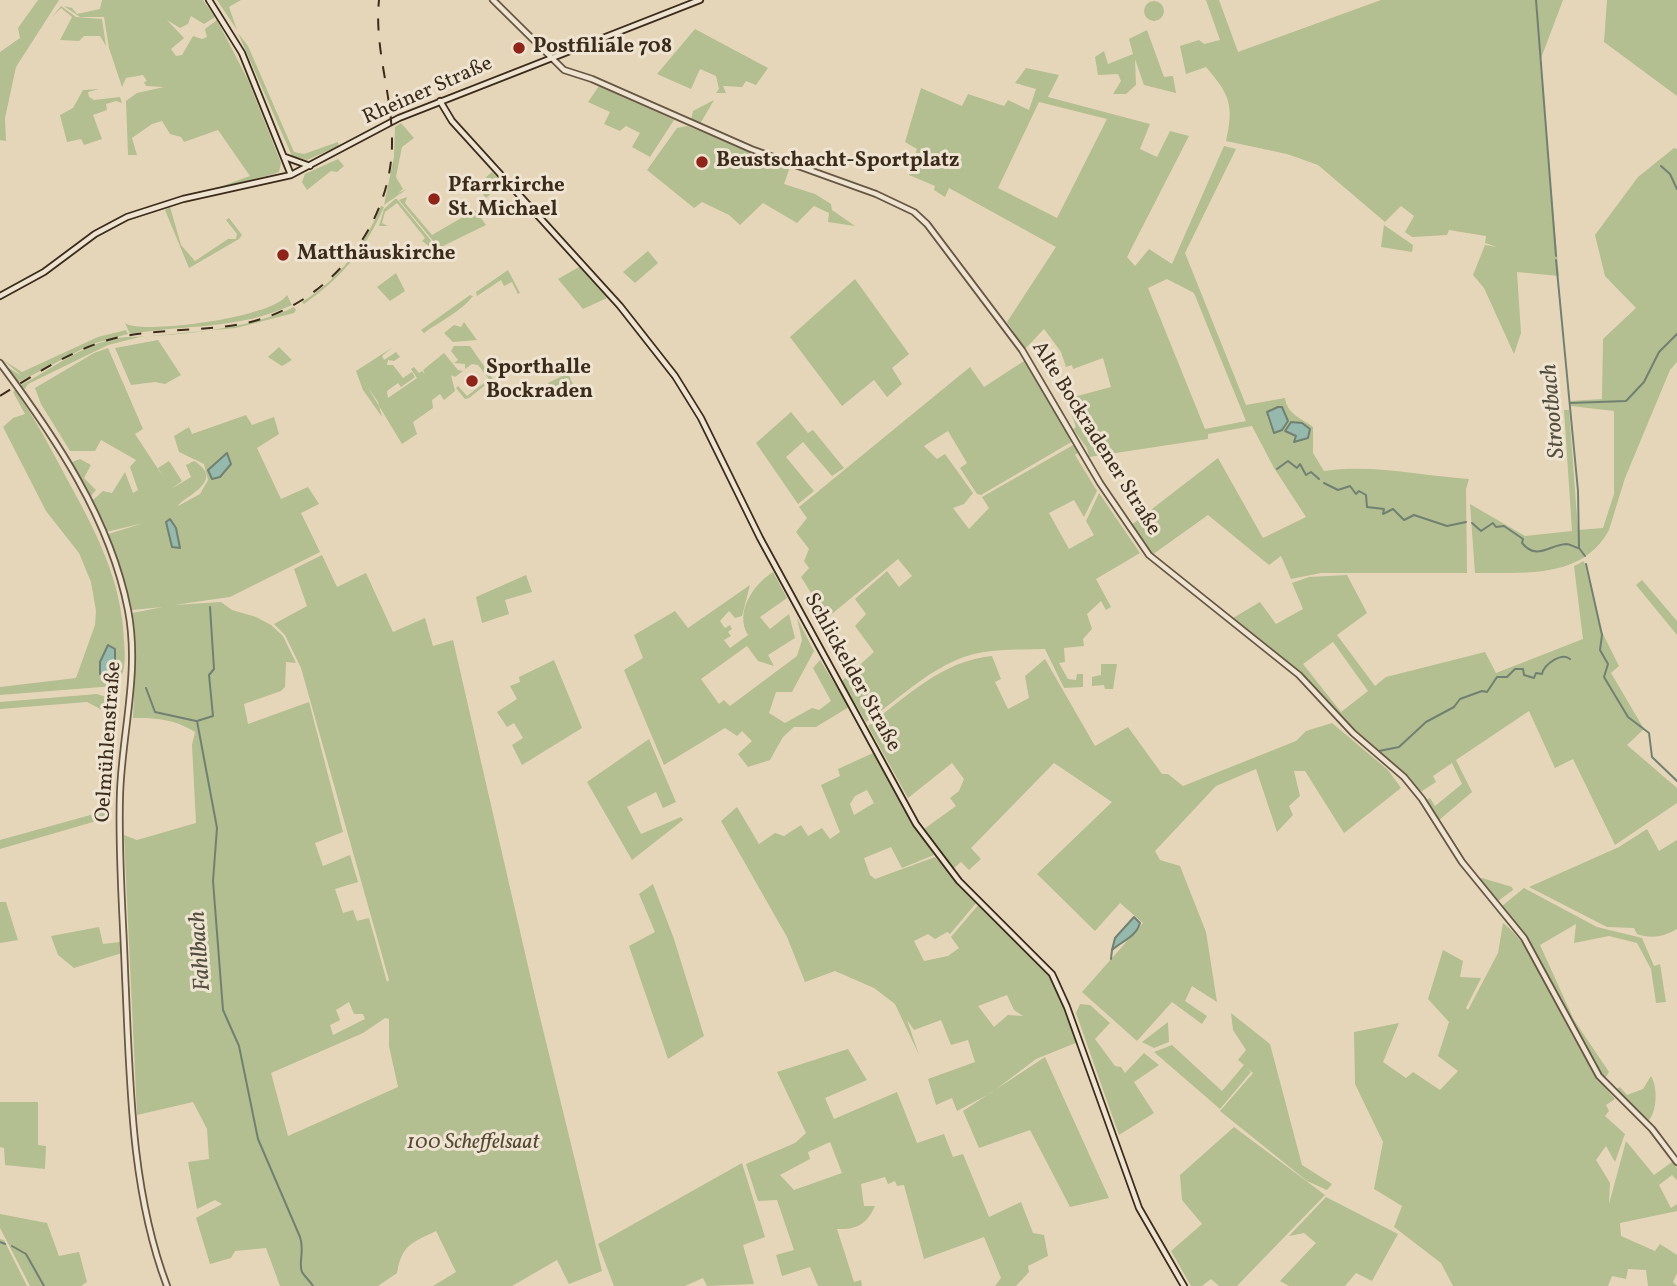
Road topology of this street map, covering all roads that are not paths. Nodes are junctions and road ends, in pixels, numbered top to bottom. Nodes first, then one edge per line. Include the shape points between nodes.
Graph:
1 (209, 0) edge
2 (493, 0) edge
3 (700, 0) edge
4 (549, 57) junction
5 (440, 101) junction
6 (285, 157) junction
7 (310, 166) junction
8 (291, 175) junction
9 (0, 296) edge
10 (0, 363) edge
11 (1677, 1161) edge
12 (167, 1286) edge
13 (1184, 1286) edge

1 - 6 street via 242,53
2 - 4 street, Alte Bockradener Straße
3 - 4 street, Rheiner Straße
4 - 5 street, Rheiner Straße
4 - 11 street, Alte Bockradener Straße via 564,70 688,123 876,194 928,224 1022,350 1100,483 1149,555 1299,675 1353,733 1404,777 1462,862 1524,938 1599,1076
5 - 7 street, Rheiner Straße
5 - 13 street, Schlickelder Straße via 452,121 620,306 676,376 921,833 959,881 1052,974 1139,1208
6 - 7 street
6 - 8 street
7 - 8 street, Rheiner Straße
8 - 9 street, Rheiner Straße via 183,198 127,217
10 - 12 street, Oelmühlenstraße via 39,415 88,500 114,558 128,612 132,688 120,808 130,1092 150,1239

